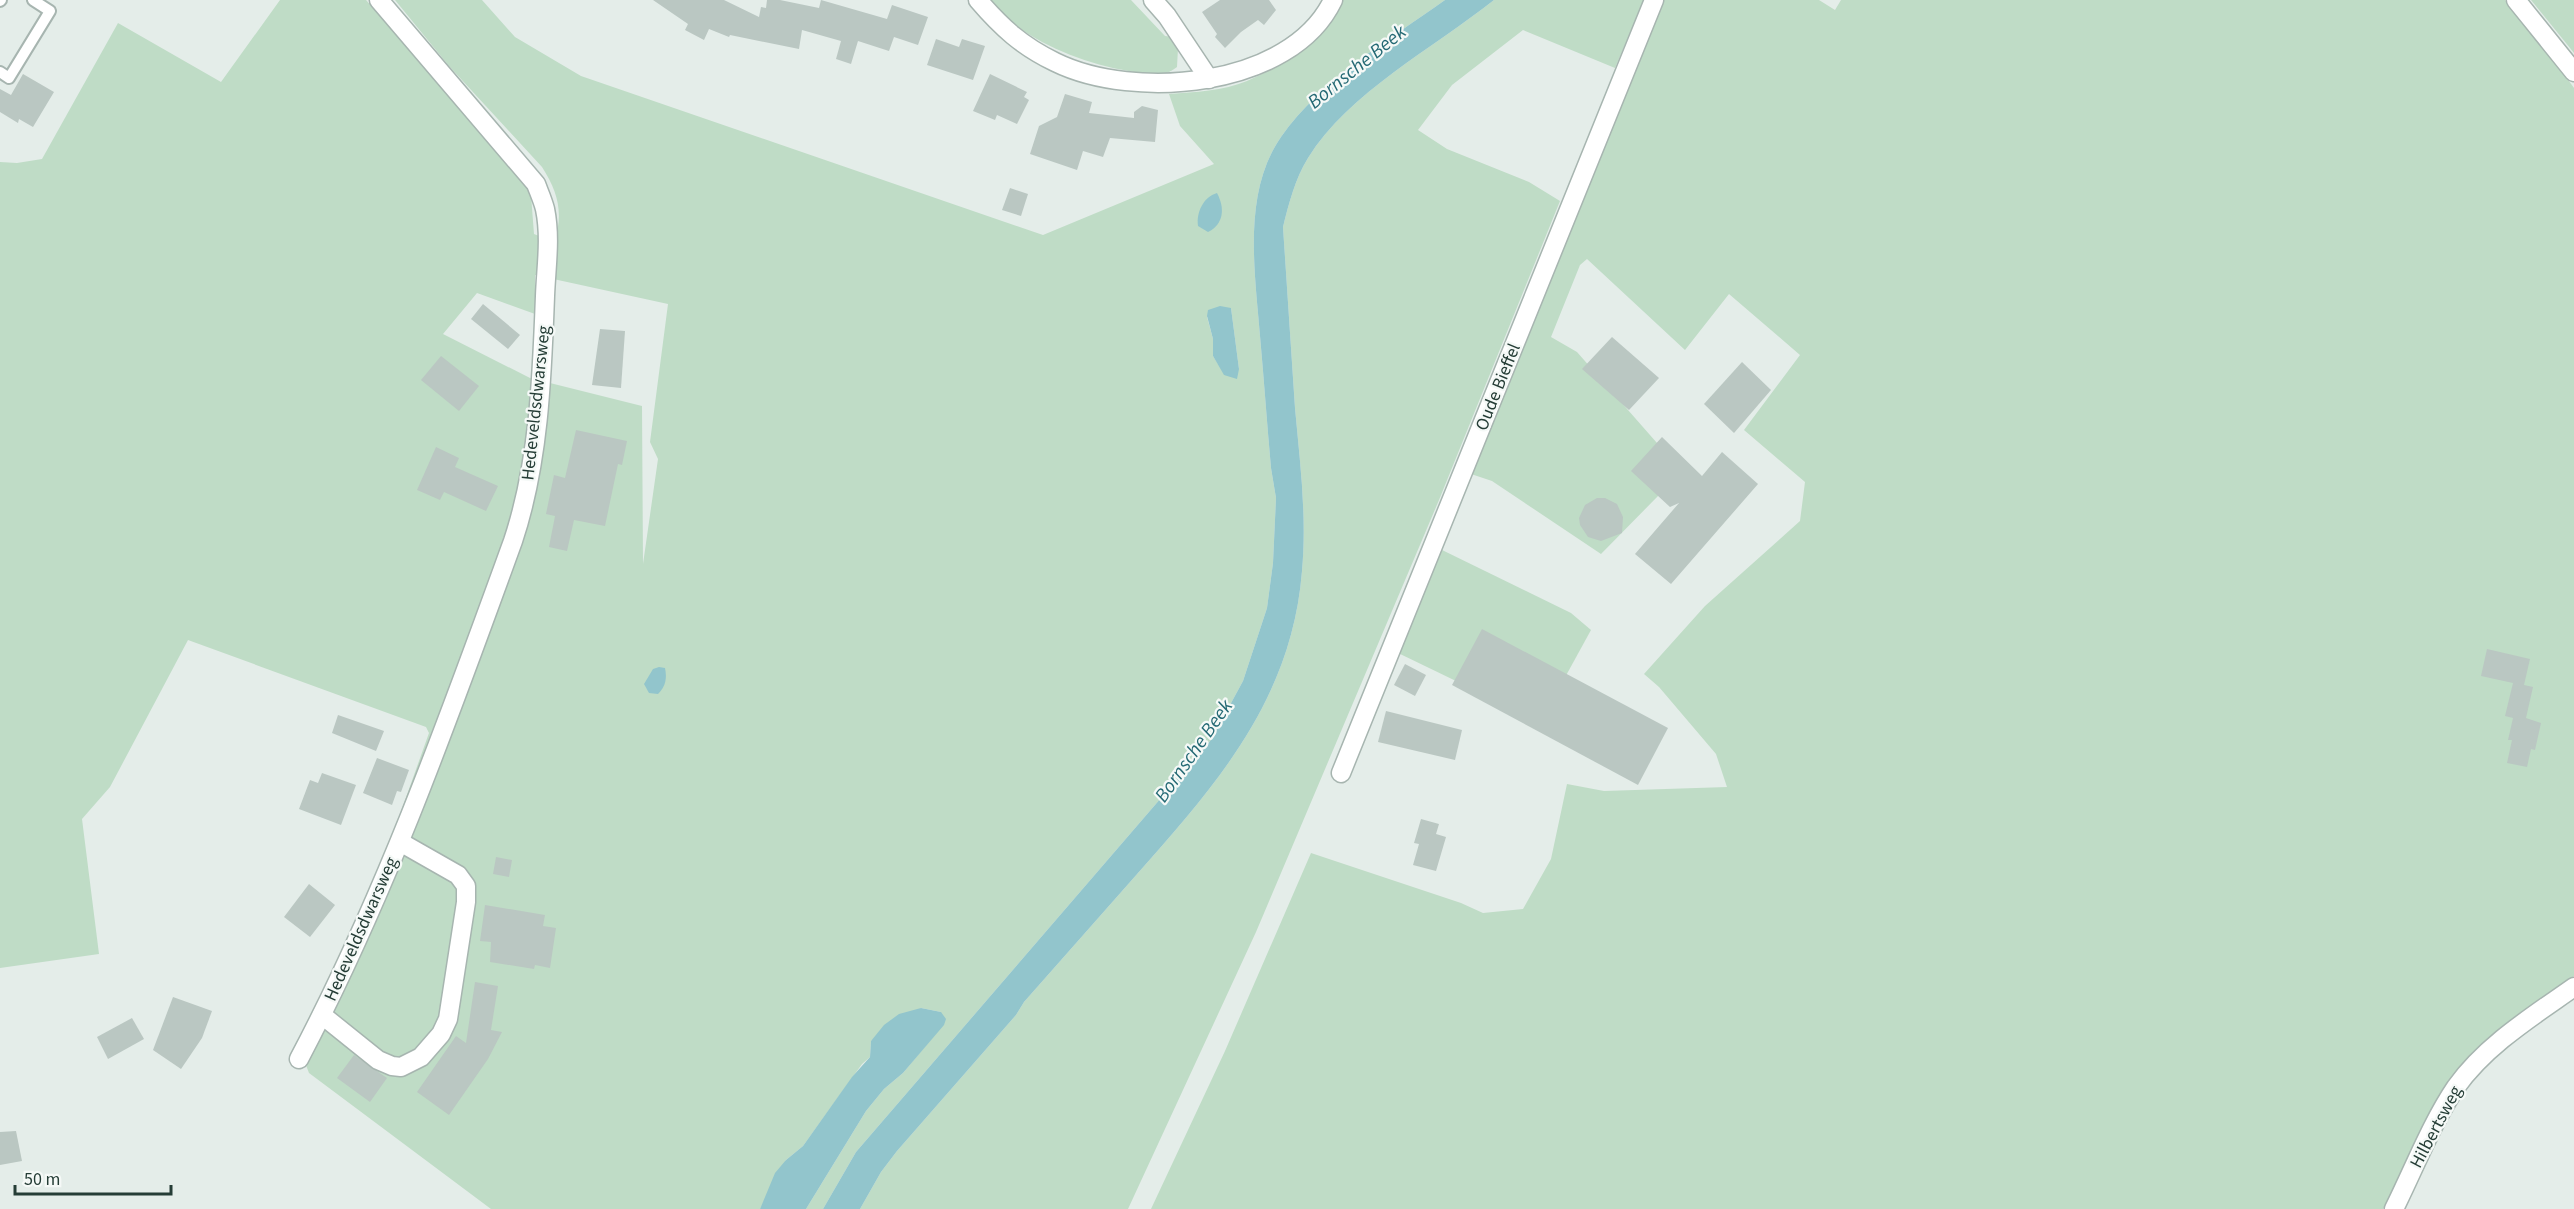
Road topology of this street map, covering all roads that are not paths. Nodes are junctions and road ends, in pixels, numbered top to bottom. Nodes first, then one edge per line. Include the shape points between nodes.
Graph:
1 (33, 0) edge
2 (380, 0) edge
3 (978, 0) edge
4 (1153, 0) edge
5 (1333, 0) edge
6 (1654, 0) edge
7 (2516, 0) edge
8 (0, 72) edge
9 (2574, 72) edge
10 (1209, 79) junction
11 (1341, 773) dead end
12 (400, 842) junction
13 (2574, 987) edge
14 (322, 1015) junction
15 (298, 1059) dead end
16 (2394, 1209) edge

1 - 8 lane via 50,10 9,78
2 - 12 street, Hedeveldsdwarsweg via 536,184 545,209 548,244 537,420 524,508
3 - 10 street via 1009,35 1078,71 1141,81
4 - 10 street
5 - 10 street via 1308,35 1279,54 1253,68
6 - 11 street, Oude Bieffel
7 - 9 street
12 - 14 street, Hedeveldsdwarsweg
12 - 14 street, Hedeveldsdwarsweg via 458,875 466,886 448,1019 432,1046 401,1067 378,1060
13 - 16 street, Hilbertsweg via 2506,1035 2456,1087
14 - 15 street, Hedeveldsdwarsweg

